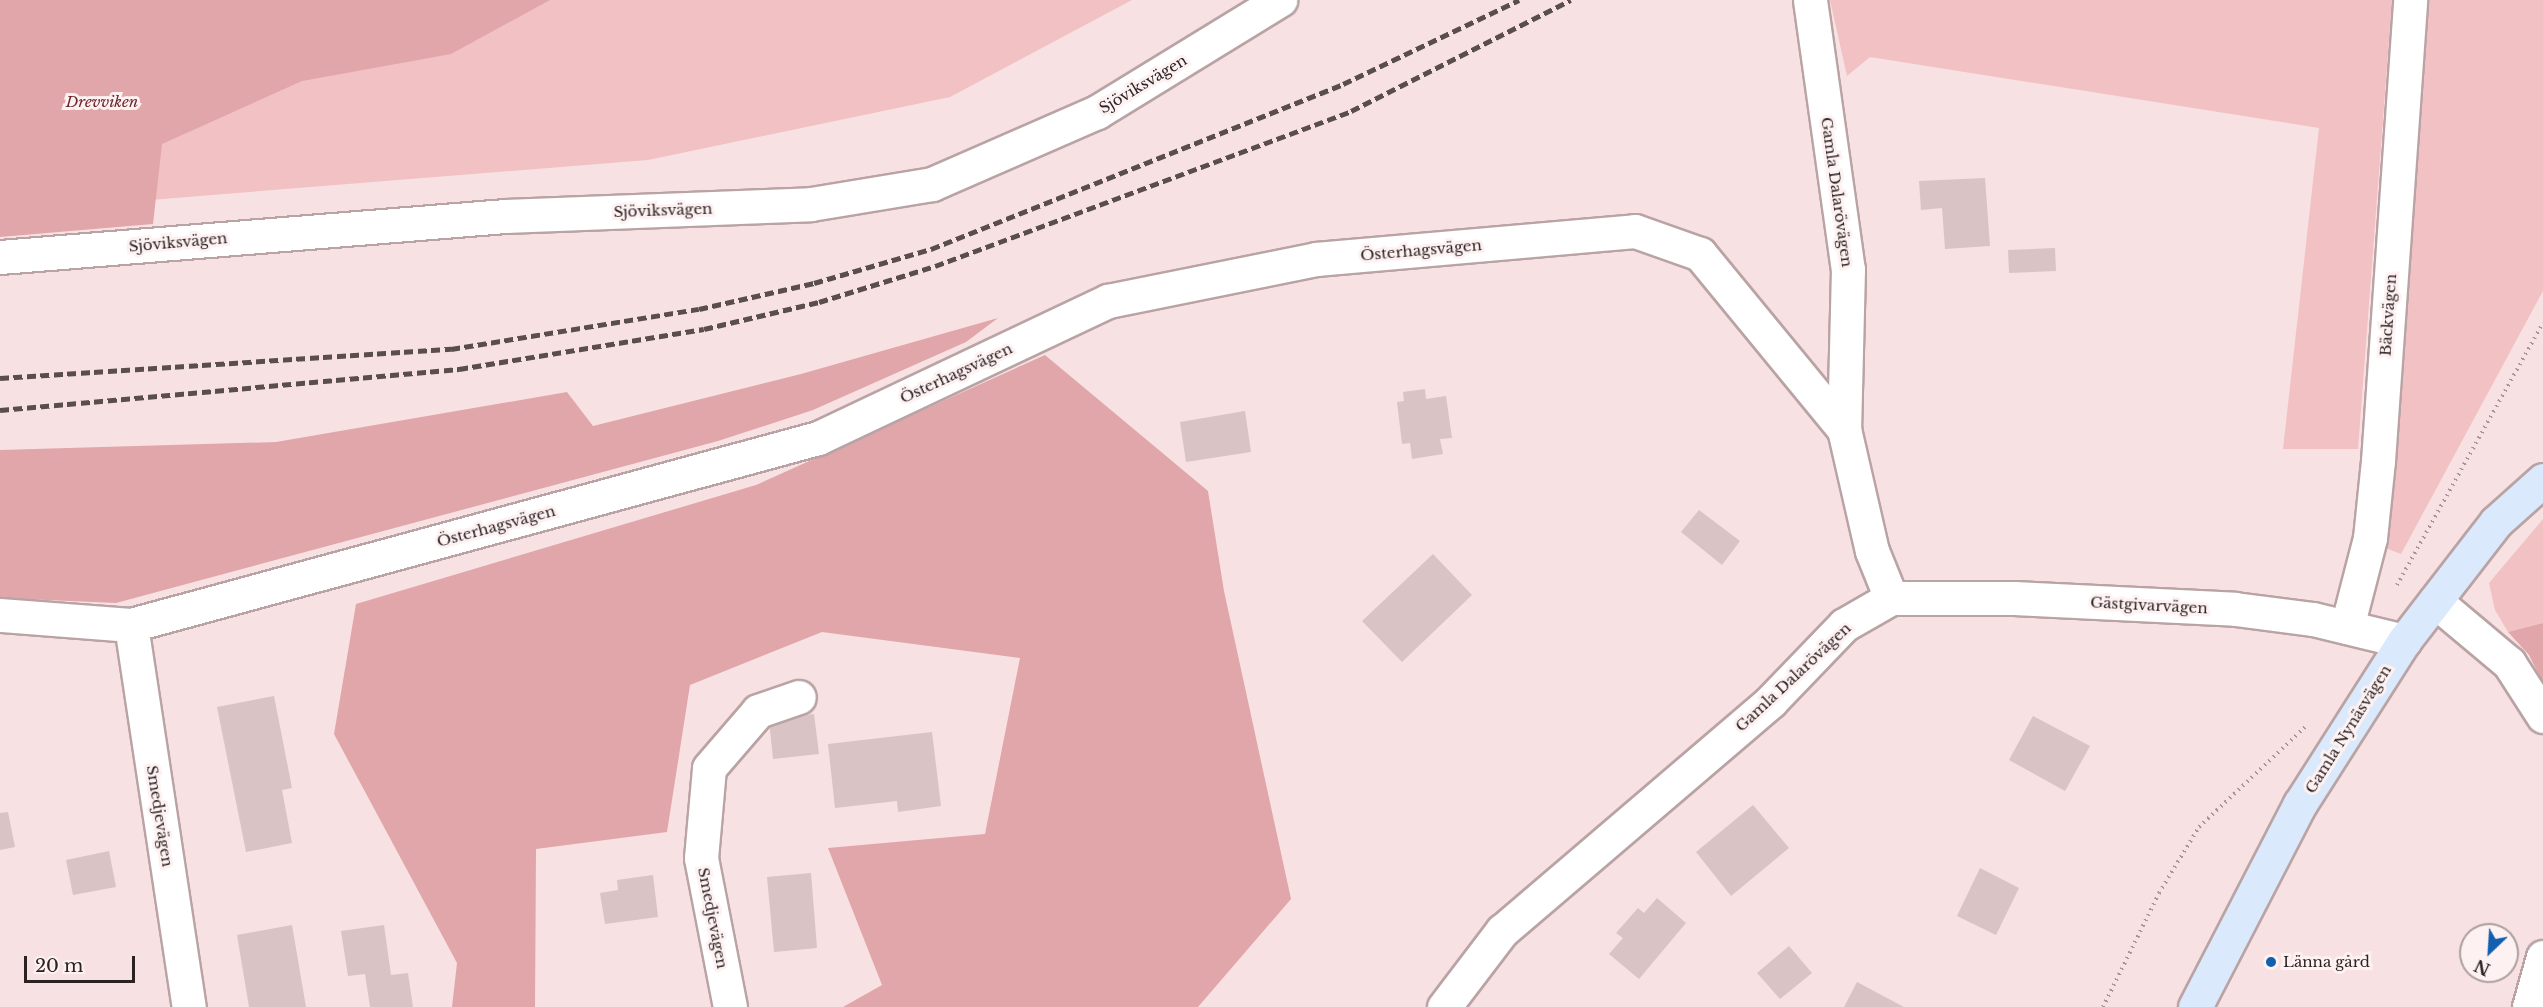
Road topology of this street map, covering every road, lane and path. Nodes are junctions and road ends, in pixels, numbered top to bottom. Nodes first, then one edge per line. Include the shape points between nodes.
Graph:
1 (1280, 0) edge
2 (1810, 0) edge
3 (2410, 0) edge
4 (0, 257) edge
5 (2543, 323) edge
6 (1844, 429) junction
7 (2543, 480) edge
8 (1891, 598) junction
9 (2435, 601) junction
10 (0, 615) edge
11 (131, 625) junction
12 (2358, 630) junction
13 (2404, 641) junction
14 (799, 697) dead end
15 (2312, 716) dead end
16 (2543, 716) edge
17 (2543, 957) edge
18 (189, 1007) edge
19 (730, 1007) edge
20 (1444, 1007) edge
21 (2103, 1007) edge
22 (2195, 1007) edge
23 (2529, 1007) edge

1 - 4 street, Sjöviksvägen via 1097,112 932,184 811,204 505,216
2 - 6 street, Gamla Dalarövägen via 1848,269
3 - 12 street, Bäckvägen via 2377,472
5 - 12 path
6 - 8 street, Gamla Dalarövägen via 1872,551
6 - 11 street, Österhagsvägen via 1700,254 1635,231 1316,260 1108,302 818,438
7 - 9 street, Gamla Nynäsvägen via 2496,522
8 - 12 street, Gästgivarvägen via 2014,598 2235,609
8 - 20 street, Gamla Dalarövägen via 1845,625 1770,702 1502,931
9 - 13 street, Gamla Nynäsvägen
9 - 16 street via 2509,663
10 - 11 street, Österhagsvägen
11 - 18 street, Smedjevägen
12 - 13 street, Gästgivarvägen
13 - 22 street, Gamla Nynäsvägen via 2300,804
14 - 19 street, Smedjevägen via 758,711 709,768 701,858
15 - 21 path via 2199,827 2159,893
17 - 23 street

